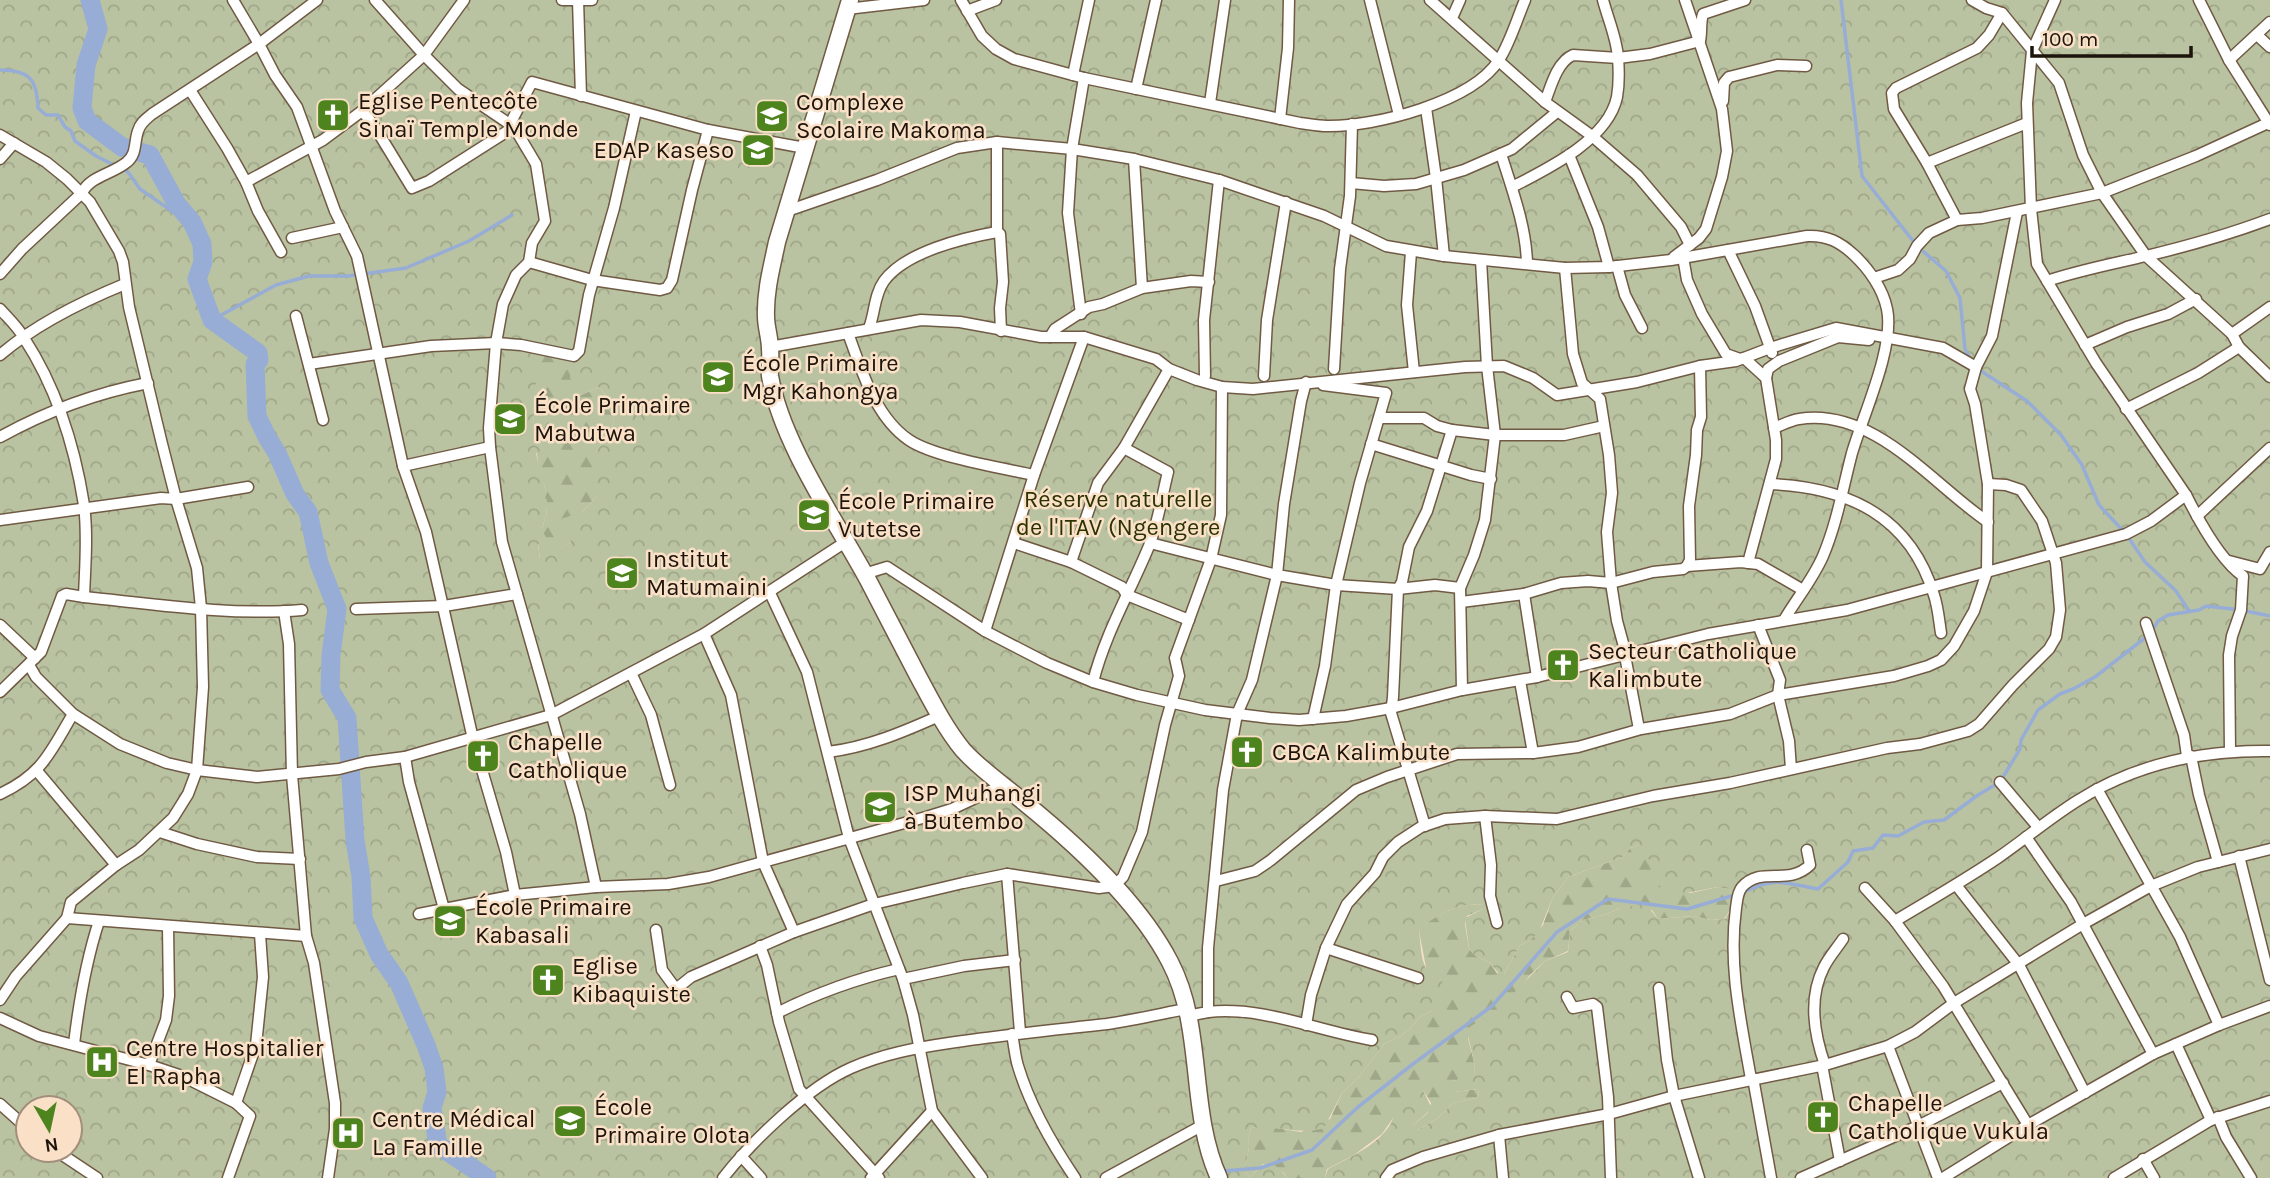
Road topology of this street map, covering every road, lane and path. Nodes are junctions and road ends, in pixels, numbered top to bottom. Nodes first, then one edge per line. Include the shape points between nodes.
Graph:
1 (233, 0) edge
2 (317, 0) edge
3 (375, 0) edge
4 (464, 0) edge
5 (562, 0) edge
6 (578, 0) edge
7 (592, 0) edge
8 (924, 0) edge
9 (961, 0) edge
10 (996, 0) edge
11 (1089, 0) edge
12 (1156, 0) edge
13 (1225, 0) edge
14 (1289, 0) edge
15 (1370, 0) edge
16 (1430, 0) edge
17 (1460, 0) edge
18 (1525, 0) edge
19 (1603, 0) edge
20 (1685, 0) edge
21 (1745, 0) edge
22 (1972, 0) edge
23 (2055, 0) edge
24 (2199, 0) edge
25 (849, 4) edge
26 (967, 11) junction
27 (2002, 13) junction
28 (1452, 18) junction
29 (2270, 22) edge
30 (2257, 35) junction
31 (1700, 41) junction
32 (260, 44) junction
33 (2270, 47) edge
34 (2032, 51) junction
35 (424, 55) junction
36 (1618, 58) junction
37 (1499, 60) junction
38 (2229, 60) junction
39 (1806, 66) dead end
40 (1073, 75) junction
41 (1084, 78) junction
42 (1136, 89) junction
43 (190, 90) junction
44 (581, 96) junction
45 (1545, 102) junction
46 (1210, 103) junction
47 (1426, 108) junction
48 (1722, 109) junction
49 (362, 111) junction
50 (636, 111) junction
51 (1557, 112) junction
52 (1399, 115) junction
53 (1280, 119) junction
54 (2026, 123) junction
55 (2269, 123) edge
56 (1352, 124) junction
57 (512, 125) junction
58 (708, 130) junction
59 (0, 135) edge
60 (1592, 136) junction
61 (996, 142) junction
62 (14, 143) junction
63 (310, 146) junction
64 (805, 148) junction
65 (1072, 149) junction
66 (1501, 154) junction
67 (1569, 155) junction
68 (0, 159) edge
69 (1134, 159) junction
70 (1927, 163) junction
71 (1436, 178) junction
72 (1219, 180) junction
73 (246, 182) junction
74 (1351, 183) junction
75 (1512, 187) junction
76 (82, 193) junction
77 (2102, 193) junction
78 (1286, 202) junction
79 (2031, 209) junction
80 (787, 211) junction
81 (2017, 212) junction
82 (2270, 219) edge
83 (1957, 220) junction
84 (343, 227) junction
85 (1347, 227) junction
86 (997, 232) junction
87 (292, 238) dead end
88 (1690, 245) junction
89 (1728, 250) junction
90 (281, 252) dead end
91 (1411, 252) junction
92 (1444, 256) junction
93 (2146, 256) junction
94 (1683, 257) junction
95 (1481, 260) junction
96 (1671, 260) junction
97 (529, 262) junction
98 (1527, 263) junction
99 (1613, 266) junction
100 (1565, 268) junction
101 (0, 274) edge
102 (1874, 278) junction
103 (592, 281) junction
104 (2047, 281) junction
105 (1209, 282) junction
106 (125, 284) junction
107 (1142, 288) junction
108 (2196, 299) junction
109 (2270, 307) edge
110 (0, 309) edge
111 (1081, 314) junction
112 (296, 316) dead end
113 (869, 328) junction
114 (1642, 328) dead end
115 (1001, 331) junction
116 (848, 333) junction
117 (2232, 334) junction
118 (23, 335) junction
119 (1050, 337) junction
120 (1084, 337) junction
121 (1887, 340) junction
122 (496, 342) junction
123 (2085, 345) junction
124 (770, 347) junction
125 (2239, 347) junction
126 (1770, 348) junction
127 (378, 353) junction
128 (0, 355) edge
129 (1740, 359) junction
130 (309, 364) junction
131 (1775, 364) junction
132 (1487, 366) junction
133 (1699, 366) junction
134 (1976, 368) junction
135 (1169, 369) junction
136 (1334, 369) dead end
137 (1414, 372) junction
138 (1206, 376) dead end
139 (1264, 376) dead end
140 (2270, 377) edge
141 (1766, 378) junction
142 (1306, 382) junction
143 (148, 383) junction
144 (1222, 387) junction
145 (1591, 390) junction
146 (58, 408) junction
147 (2126, 409) junction
148 (1380, 418) junction
149 (323, 420) dead end
150 (1604, 426) junction
151 (1774, 428) junction
152 (1860, 428) junction
153 (1452, 430) junction
154 (1494, 435) junction
155 (0, 437) edge
156 (1371, 444) junction
157 (490, 447) junction
158 (1124, 448) junction
159 (2270, 448) edge
160 (403, 466) junction
161 (1441, 466) junction
162 (1034, 475) junction
163 (1491, 479) junction
164 (1770, 484) junction
165 (1988, 484) junction
166 (248, 487) dead end
167 (2186, 495) junction
168 (1841, 496) junction
169 (176, 499) junction
170 (84, 507) junction
171 (2197, 516) junction
172 (0, 520) edge
173 (1988, 522) junction
174 (847, 541) junction
175 (1014, 543) junction
176 (1150, 543) junction
177 (2270, 552) edge
178 (2054, 553) junction
179 (1211, 559) junction
180 (2227, 561) junction
181 (1071, 562) junction
182 (1748, 563) junction
183 (1687, 566) junction
184 (1987, 572) junction
185 (864, 574) junction
186 (1278, 575) junction
187 (1611, 583) junction
188 (1336, 585) junction
189 (1930, 586) junction
190 (1460, 588) junction
191 (1398, 589) junction
192 (1803, 590) junction
193 (770, 593) junction
194 (517, 594) junction
195 (1524, 594) junction
196 (1126, 595) junction
197 (84, 597) junction
198 (1461, 602) junction
199 (444, 606) junction
200 (201, 608) junction
201 (356, 609) dead end
202 (302, 610) dead end
203 (284, 611) junction
204 (1189, 620) junction
205 (1784, 620) junction
206 (0, 625) edge
207 (1758, 625) junction
208 (2148, 626) dead end
209 (985, 631) junction
210 (1941, 633) dead end
211 (705, 634) junction
212 (1626, 654) junction
213 (32, 661) junction
214 (631, 673) junction
215 (1537, 677) junction
216 (1520, 681) junction
217 (1093, 682) junction
218 (1462, 690) junction
219 (0, 692) edge
220 (1778, 695) junction
221 (1171, 701) junction
222 (1391, 708) junction
223 (74, 714) junction
224 (1237, 714) junction
225 (551, 715) junction
226 (939, 716) junction
227 (1313, 719) junction
228 (1639, 729) junction
229 (473, 739) junction
230 (2230, 751) junction
231 (2270, 751) edge
232 (828, 752) junction
233 (1533, 753) junction
234 (2189, 756) junction
235 (405, 757) junction
236 (1409, 769) junction
237 (1791, 769) junction
238 (197, 770) junction
239 (37, 771) junction
240 (292, 775) junction
241 (2000, 782) dead end
242 (670, 785) dead end
243 (1003, 785) junction
244 (2097, 789) junction
245 (0, 794) edge
246 (1485, 816) junction
247 (1425, 826) junction
248 (2038, 827) junction
249 (160, 832) junction
250 (2026, 837) junction
251 (849, 838) junction
252 (2270, 849) edge
253 (1807, 850) dead end
254 (2239, 856) junction
255 (300, 859) junction
256 (763, 862) junction
257 (2218, 862) junction
258 (116, 865) junction
259 (1007, 874) junction
260 (1216, 881) junction
261 (1956, 885) junction
262 (1114, 886) junction
263 (2151, 886) junction
264 (596, 887) junction
265 (1865, 888) dead end
266 (515, 895) junction
267 (874, 904) junction
268 (444, 909) junction
269 (419, 914) dead end
270 (67, 918) junction
271 (100, 921) junction
272 (1895, 921) junction
273 (1497, 923) dead end
274 (2083, 924) junction
275 (168, 927) junction
276 (656, 930) dead end
277 (794, 932) junction
278 (260, 934) junction
279 (306, 936) junction
280 (1843, 939) dead end
281 (760, 946) junction
282 (1326, 948) junction
283 (1015, 960) junction
284 (2019, 965) junction
285 (901, 974) junction
286 (1418, 978) dead end
287 (2270, 980) edge
288 (1659, 988) dead end
289 (1567, 997) dead end
290 (0, 1000) edge
291 (1954, 1003) junction
292 (2270, 1006) edge
293 (1187, 1012) junction
294 (1208, 1012) junction
295 (777, 1013) junction
296 (0, 1018) edge
297 (1306, 1025) junction
298 (2219, 1025) junction
299 (1016, 1033) junction
300 (1372, 1040) dead end
301 (74, 1044) junction
302 (2176, 1044) junction
303 (1888, 1046) junction
304 (918, 1047) junction
305 (2153, 1054) junction
306 (149, 1065) junction
307 (1824, 1065) junction
308 (1752, 1079) junction
309 (2003, 1083) junction
310 (2085, 1093) junction
311 (1674, 1096) junction
312 (806, 1098) junction
313 (2270, 1101) edge
314 (236, 1103) junction
315 (0, 1104) edge
316 (932, 1111) junction
317 (1609, 1114) junction
318 (14, 1116) edge
319 (2215, 1119) junction
320 (1203, 1125) junction
321 (2028, 1125) junction
322 (1918, 1126) junction
323 (1499, 1135) junction
324 (741, 1156) junction
325 (2143, 1159) junction
326 (1840, 1161) junction
327 (76, 1164) edge
328 (875, 1176) edge
329 (97, 1178) edge
330 (228, 1178) edge
331 (328, 1178) edge
332 (723, 1178) edge
333 (761, 1178) edge
334 (982, 1178) edge
335 (1075, 1178) edge
336 (1106, 1178) edge
337 (1219, 1178) edge
338 (1386, 1178) edge
339 (1503, 1178) edge
340 (1611, 1178) edge
341 (1699, 1178) edge
342 (1771, 1178) edge
343 (1801, 1178) edge
344 (1941, 1178) edge
345 (2114, 1178) edge
346 (2154, 1178) edge
347 (2250, 1178) edge

1 - 32 street
2 - 32 street
3 - 35 street
4 - 35 street
5 - 6 street
6 - 7 street
6 - 44 street
8 - 25 street
9 - 26 street
10 - 26 street
11 - 40 street
12 - 42 street
13 - 46 street
14 - 53 street
15 - 52 street
16 - 28 street
17 - 28 street
18 - 37 street
19 - 36 street
20 - 31 street
21 - 31 street via 1703,14
22 - 27 street
23 - 34 street
24 - 38 street
25 - 64 highway
26 - 40 street via 982,36 1014,59
27 - 34 street
27 - 70 street via 1977,48 1892,93 1894,110
28 - 37 street
29 - 30 street
30 - 33 street
30 - 38 street
31 - 36 street
31 - 48 street
32 - 43 street
32 - 63 street via 297,107
34 - 54 street
34 - 77 street via 2059,83 2083,155
35 - 49 street
35 - 57 street via 458,89
36 - 45 street via 1568,57
36 - 60 street via 1617,96
37 - 45 street
37 - 47 street via 1473,86
38 - 55 street
39 - 48 street via 1777,65 1729,77 1724,83
40 - 41 street
41 - 42 street
41 - 65 street
42 - 46 street
43 - 73 street
43 - 76 street via 143,122 129,161 87,184
44 - 50 street
44 - 57 street via 532,82
45 - 51 street
46 - 53 street
47 - 52 street
47 - 71 street
48 - 88 street via 1727,151 1722,177 1706,229
49 - 57 street via 412,188
49 - 63 street
50 - 58 street
50 - 103 street
51 - 60 street
51 - 66 street
52 - 56 street
53 - 56 street via 1327,126
54 - 70 street
54 - 79 street
55 - 77 street
56 - 74 street
57 - 97 street via 536,164 545,221 532,243
58 - 64 street
58 - 103 street via 667,288
59 - 62 street
60 - 67 street
60 - 88 street via 1637,175
61 - 65 street
61 - 80 street via 957,148
61 - 86 street
62 - 68 street
62 - 76 street via 46,162
63 - 73 street
63 - 84 street
64 - 80 highway
65 - 69 street
65 - 111 street via 1068,213
66 - 71 street
66 - 75 street
67 - 75 street
67 - 99 street
69 - 72 street
69 - 107 street
70 - 83 street
71 - 74 street via 1384,186
71 - 92 street
72 - 78 street
72 - 105 street
73 - 90 street
74 - 85 street
75 - 98 street
76 - 101 street
76 - 106 street via 119,251
77 - 79 street
77 - 93 street
78 - 85 street
78 - 139 street via 1267,320
79 - 81 street
79 - 104 street via 2038,264
80 - 124 highway via 767,296
81 - 83 street
81 - 134 street via 1992,336
82 - 93 street
83 - 102 street via 1929,233 1898,270
84 - 87 street
84 - 127 street via 359,264
85 - 91 street via 1386,246
85 - 136 street
86 - 113 street via 909,259 883,281
86 - 115 street via 1003,282
88 - 96 street
89 - 94 street
89 - 102 street via 1819,235 1846,247
89 - 126 street
91 - 92 street
91 - 137 street via 1407,305
92 - 95 street
93 - 104 street
93 - 108 street
94 - 96 street
94 - 129 street via 1687,281 1702,314 1726,354
95 - 98 street
95 - 132 street
96 - 99 street
97 - 103 street
97 - 122 street via 516,275 503,304
98 - 100 street
99 - 100 street
99 - 114 street
100 - 145 street via 1573,354 1582,383
102 - 121 street via 1888,310
103 - 122 street via 579,351 574,356
104 - 123 street
105 - 107 street
105 - 138 street via 1204,320
106 - 118 street
106 - 143 street
107 - 111 street
108 - 117 street
108 - 123 street
109 - 117 street
110 - 118 street
111 - 119 street
112 - 130 street
113 - 115 street via 921,320
113 - 116 street
115 - 119 street
116 - 124 street
116 - 162 street via 875,400 908,440 932,451
117 - 125 street
118 - 128 street
118 - 146 street
119 - 120 street
120 - 135 street via 1156,359
120 - 162 street
121 - 126 street via 1836,328
121 - 131 street via 1838,337
121 - 134 street via 1943,348
121 - 152 street
122 - 127 street
122 - 157 street
123 - 147 street
124 - 174 highway via 770,374 788,431
125 - 140 street
125 - 147 street
126 - 129 street
126 - 131 street
127 - 130 street
127 - 160 street
129 - 133 street
129 - 141 street
130 - 149 street
131 - 141 street
132 - 137 street
132 - 145 street via 1504,366 1534,378 1557,395
132 - 154 street
133 - 145 street
133 - 183 street via 1702,417 1689,506
134 - 165 street via 1970,389
135 - 144 street
135 - 158 street
137 - 142 street
141 - 151 street
142 - 144 street
142 - 148 street via 1386,393
142 - 186 street via 1284,503
143 - 146 street
143 - 169 street
144 - 179 street via 1221,515
145 - 150 street via 1600,399
146 - 155 street
146 - 170 street
147 - 167 street
148 - 153 street via 1424,418
148 - 156 street
150 - 154 street via 1564,435
150 - 187 street via 1612,493 1606,532
151 - 152 street via 1811,418
151 - 164 street via 1776,459
152 - 168 street
152 - 173 street via 1922,467
153 - 154 street
153 - 161 street
154 - 163 street
156 - 161 street
156 - 188 street
157 - 160 street
157 - 194 street via 502,542
158 - 176 street via 1168,472
158 - 181 street via 1098,483
159 - 171 street
160 - 199 street via 426,532
161 - 163 street
161 - 191 street
162 - 175 street
163 - 190 street via 1481,537
164 - 168 street
164 - 182 street
165 - 173 street
165 - 178 street via 2025,492
166 - 169 street
167 - 171 street
167 - 178 street via 2126,534
168 - 189 street via 1881,515 1902,535
168 - 192 street via 1826,547
169 - 170 street
169 - 200 street via 197,568
170 - 172 street
170 - 197 street
171 - 180 street
173 - 184 street
174 - 185 highway
174 - 193 street
175 - 181 street
175 - 209 street
176 - 179 street
176 - 196 street
177 - 180 street via 2260,569
178 - 184 street
178 - 237 street via 2060,610 2056,637 1979,724 1920,744
179 - 186 street
179 - 204 street
180 - 230 street via 2243,576 2244,587 2229,655
181 - 196 street via 1122,587
182 - 183 street
182 - 192 street via 1773,571
183 - 187 street
184 - 189 street
184 - 220 street via 1974,611 1941,660 1877,680
185 - 209 street via 887,566
185 - 226 highway
186 - 188 street
186 - 224 street via 1252,680
187 - 195 street via 1561,583
187 - 212 street
188 - 191 street
188 - 227 street
189 - 205 street via 1847,610
189 - 210 street
190 - 191 street
190 - 198 street
191 - 222 street
192 - 205 street
193 - 211 street
193 - 232 street via 805,665
194 - 199 street
194 - 225 street
195 - 198 street
195 - 215 street
196 - 204 street
196 - 217 street
197 - 200 street
197 - 213 street via 62,596 41,652
198 - 218 street
199 - 201 street
199 - 229 street
200 - 203 street
200 - 238 street via 203,687
202 - 203 street
203 - 240 street
204 - 221 street via 1175,658 1179,676
205 - 207 street
206 - 213 street
207 - 212 street
207 - 220 street via 1780,680
208 - 234 street
209 - 217 street
211 - 214 street
211 - 256 street via 731,695
212 - 215 street
212 - 228 street
213 - 219 street
213 - 223 street via 50,692
214 - 225 street
214 - 242 street via 651,715
215 - 216 street
216 - 218 street
216 - 233 street
217 - 221 street
218 - 222 street
220 - 228 street via 1730,714
220 - 237 street
221 - 224 street
221 - 262 street via 1142,832 1123,877
222 - 227 street
222 - 236 street
223 - 238 street via 120,744
223 - 239 street
224 - 227 street
224 - 260 street via 1223,790
225 - 229 street
225 - 264 street
226 - 232 street via 888,738
226 - 243 highway via 963,750
228 - 233 street via 1578,747
229 - 235 street
229 - 266 street
230 - 231 street
230 - 234 street
232 - 251 street
233 - 236 street via 1457,754
234 - 244 street
234 - 257 street
235 - 240 street
235 - 268 street
236 - 247 street
236 - 260 street via 1356,790 1255,871
237 - 246 street via 1557,818
238 - 240 street via 257,777
238 - 249 street via 188,794
239 - 245 street
239 - 258 street
240 - 255 street
241 - 248 street
243 - 251 street via 952,809
243 - 262 highway
244 - 248 street
244 - 263 street
246 - 247 street via 1445,819
246 - 273 street via 1490,896
247 - 282 street via 1383,857 1348,904
248 - 250 street
249 - 255 street via 257,858
249 - 258 street
250 - 261 street
250 - 274 street
251 - 256 street
251 - 267 street
252 - 254 street
253 - 308 street via 1810,865 1805,870 1754,879 1738,895 1734,983
254 - 257 street
254 - 287 street
255 - 279 street
256 - 264 street via 668,884
256 - 277 street
257 - 263 street
258 - 270 street via 71,902
259 - 262 street via 1099,888
259 - 267 street
259 - 283 street
260 - 294 street via 1208,948
261 - 272 street
261 - 284 street
262 - 293 highway via 1171,962
263 - 274 street
263 - 298 street via 2180,937
264 - 266 street
265 - 272 street
266 - 268 street
267 - 277 street
267 - 285 street
268 - 269 street
270 - 271 street
270 - 290 street
271 - 275 street
271 - 301 street
272 - 291 street
274 - 284 street
274 - 305 street
275 - 278 street
275 - 306 street via 166,1020
276 - 281 street via 662,970 676,989 691,977
277 - 281 street
278 - 279 street
278 - 314 street via 263,977 256,1045
279 - 331 street via 335,1103
280 - 307 street via 1824,966 1814,1007
281 - 295 street
282 - 286 street
282 - 297 street
283 - 285 street
283 - 299 street
284 - 291 street
284 - 310 street
285 - 295 street via 827,989
285 - 304 street
288 - 311 street
289 - 317 street via 1573,1007 1597,1007
291 - 303 street
291 - 309 street
292 - 298 street
293 - 294 street
293 - 299 street
293 - 320 highway
294 - 297 street via 1248,1012
295 - 312 street via 799,1089
296 - 301 street via 39,1036
297 - 300 street
298 - 302 street
299 - 304 street
299 - 335 street via 1017,1065 1036,1110
301 - 306 street
302 - 305 street
302 - 319 street
303 - 307 street
303 - 322 street
304 - 312 street via 849,1069
304 - 316 street
305 - 310 street
306 - 314 street
307 - 308 street
307 - 326 street
308 - 311 street
308 - 342 street
309 - 321 street
309 - 322 street
310 - 321 street
311 - 317 street
311 - 341 street
312 - 324 street
312 - 328 street
313 - 319 street
314 - 330 street via 250,1116
315 - 318 street
316 - 328 street
316 - 334 street
317 - 323 street
317 - 340 street
319 - 325 street
319 - 347 street
320 - 336 street
320 - 337 highway
321 - 344 street
322 - 326 street
322 - 344 street
323 - 338 street via 1423,1157 1392,1170
323 - 339 street
324 - 332 street
324 - 333 street
325 - 345 street
325 - 346 street
326 - 343 street
327 - 329 street

